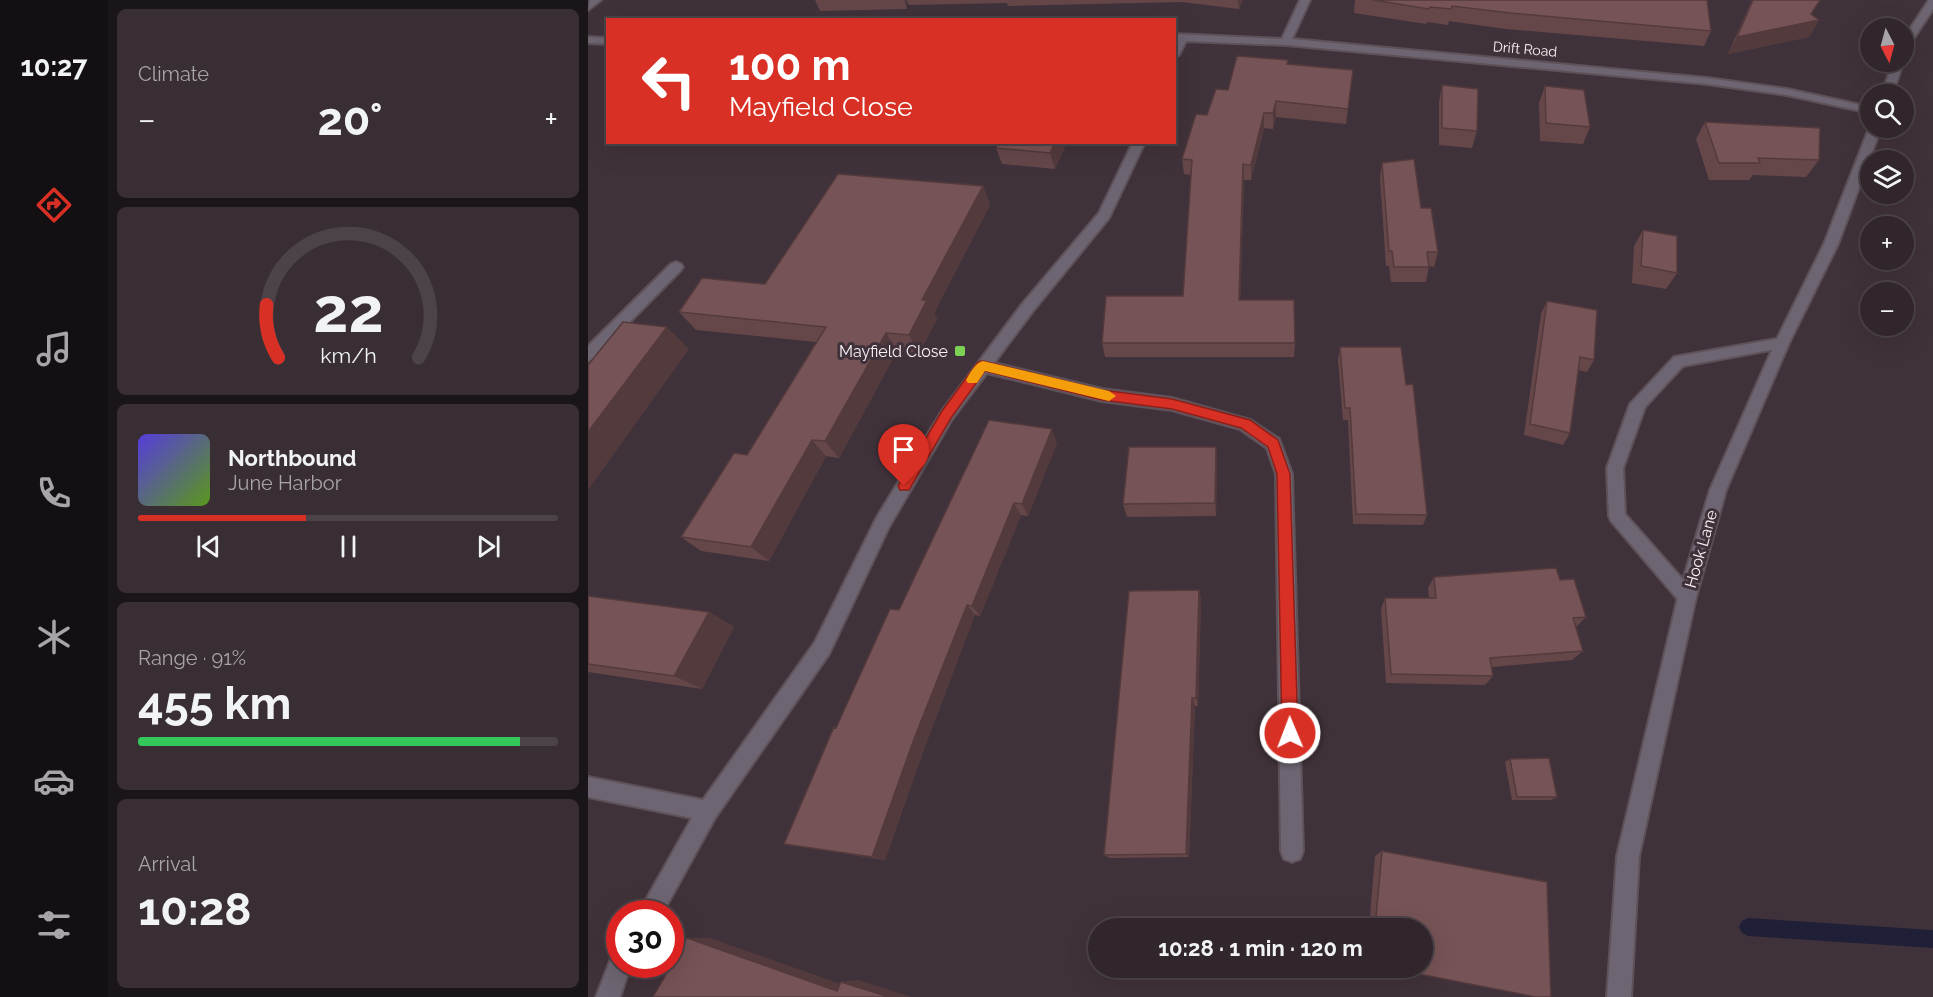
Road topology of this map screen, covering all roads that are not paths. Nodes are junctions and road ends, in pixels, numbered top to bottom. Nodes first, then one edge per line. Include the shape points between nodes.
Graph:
1 (596, 0) edge
2 (1305, 0) edge
3 (1933, 2) edge
4 (588, 7) edge
5 (1914, 30) edge
6 (1178, 37) edge
7 (588, 40) edge
8 (606, 40) edge
9 (1286, 42) junction
10 (1860, 108) edge
11 (1871, 138) edge
12 (1138, 144) edge
13 (676, 267) dead end
14 (1782, 343) junction
15 (588, 355) edge
16 (983, 366) junction
17 (1687, 597) junction
18 (588, 787) edge
19 (708, 811) junction
20 (1292, 851) dead end
21 (657, 900) edge
22 (615, 978) edge
23 (608, 997) edge
24 (1619, 997) edge

1 - 4 street
2 - 9 street
3 - 5 street
6 - 9 street, Drift Road
7 - 8 street
9 - 10 street, Drift Road via 1707,81
11 - 14 street, Hook Lane via 1831,244
12 - 16 street via 1105,215
13 - 15 street
14 - 17 street, Hook Lane via 1718,490
14 - 17 street via 1679,361 1638,404 1615,468 1617,516
16 - 19 street via 947,415 884,522 822,648
16 - 20 street via 1102,395 1172,404 1245,424 1273,444 1284,474
17 - 24 street, Hook Lane via 1628,856
18 - 19 street
19 - 21 street
22 - 23 street

